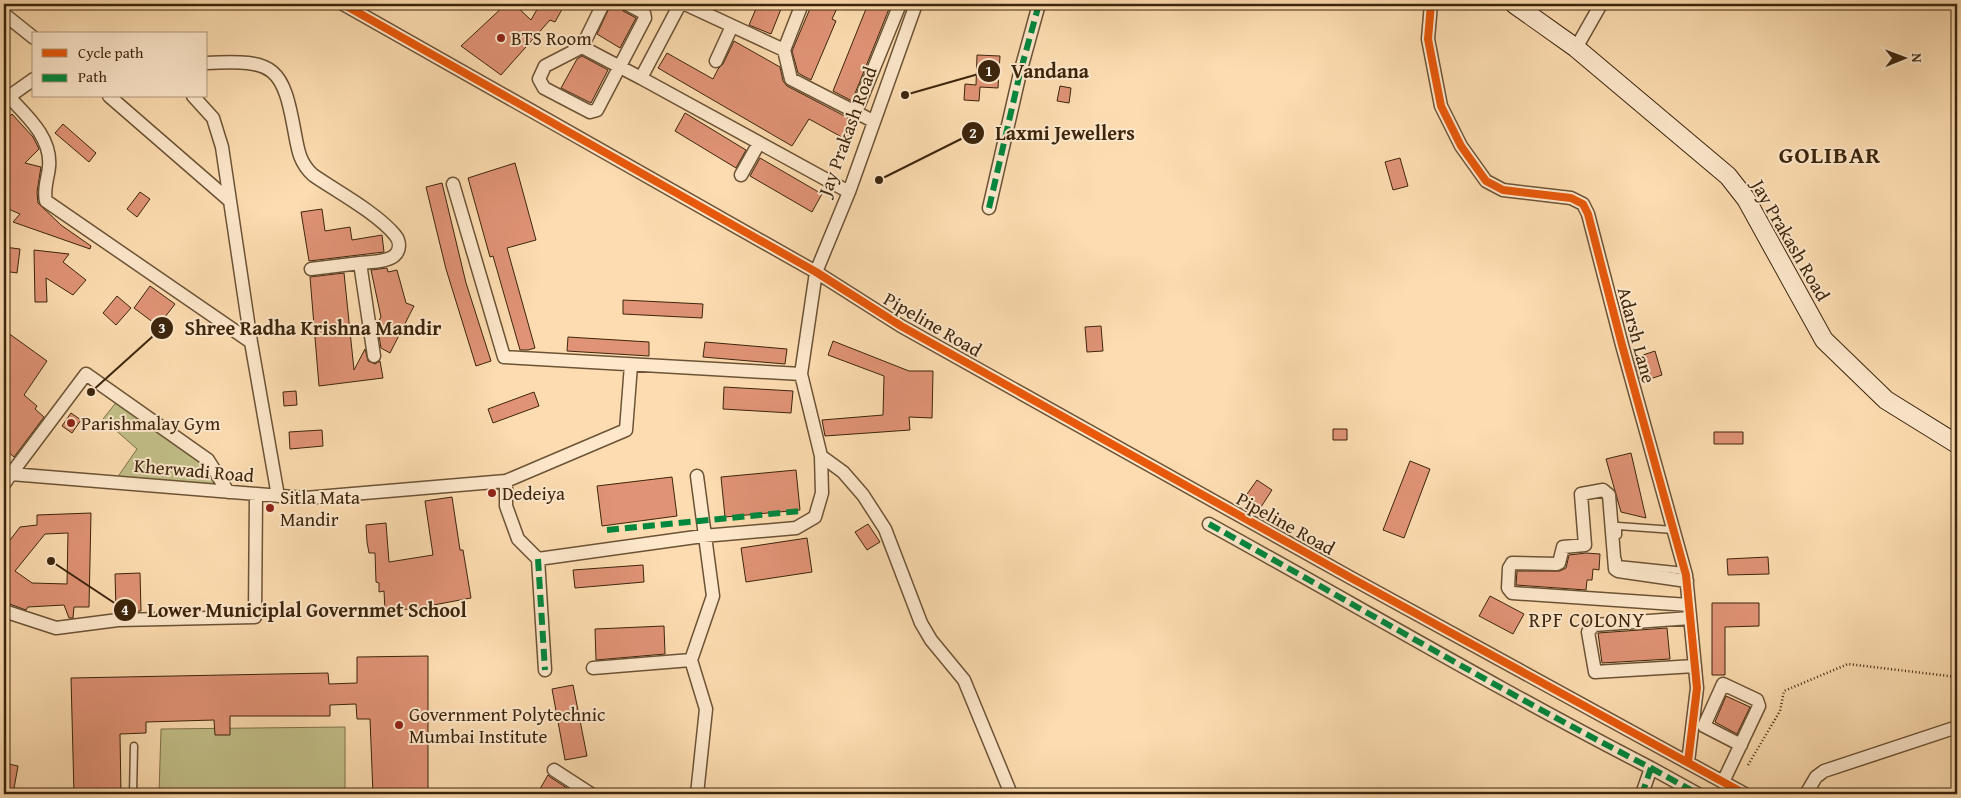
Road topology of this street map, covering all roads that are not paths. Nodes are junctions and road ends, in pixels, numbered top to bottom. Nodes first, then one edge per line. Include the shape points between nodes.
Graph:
1 (343, 4) edge
2 (603, 4) edge
3 (627, 4) edge
4 (680, 4) edge
5 (685, 4) edge
6 (802, 4) edge
7 (900, 4) edge
8 (916, 4) edge
9 (1039, 4) edge
10 (1431, 4) edge
11 (1514, 4) edge
12 (1600, 4) edge
13 (4, 14) edge
14 (732, 26) junction
15 (32, 36) edge
16 (582, 47) junction
17 (1576, 48) junction
18 (784, 50) junction
19 (716, 61) dead end
20 (208, 64) edge
21 (621, 67) junction
22 (641, 78) junction
23 (32, 80) edge
24 (111, 98) edge
25 (195, 98) edge
26 (7, 99) edge
27 (856, 112) junction
28 (873, 121) junction
29 (759, 142) junction
30 (741, 175) dead end
31 (454, 184) dead end
32 (849, 192) junction
33 (230, 201) junction
34 (989, 208) dead end
35 (360, 263) junction
36 (311, 269) dead end
37 (816, 272) junction
38 (252, 342) junction
39 (374, 356) dead end
40 (631, 365) junction
41 (801, 374) junction
42 (1957, 444) edge
43 (821, 456) junction
44 (6, 476) edge
45 (696, 476) dead end
46 (506, 481) junction
47 (228, 492) junction
48 (256, 494) junction
49 (278, 496) junction
50 (1209, 524) dead end
51 (1674, 530) junction
52 (703, 536) junction
53 (538, 559) junction
54 (1686, 576) junction
55 (4, 611) edge
56 (1690, 612) junction
57 (691, 660) junction
58 (1695, 666) junction
59 (593, 668) dead end
60 (545, 670) dead end
61 (1697, 688) junction
62 (1718, 692) junction
63 (1957, 727) edge
64 (1741, 745) junction
65 (134, 746) dead end
66 (1688, 762) junction
67 (1651, 768) junction
68 (554, 770) dead end
69 (1734, 788) edge
70 (134, 794) edge
71 (591, 794) edge
72 (697, 794) edge
73 (1011, 794) edge
74 (1642, 794) edge
75 (1698, 794) edge
76 (1806, 794) edge

1 - 37 street, Pipeline Road
2 - 16 street
3 - 21 street via 645,16
4 - 22 street
5 - 14 street
6 - 18 street
7 - 27 street
8 - 28 street, Jay Prakash Road
9 - 34 street
10 - 51 street, Adarsh Lane via 1428,39 1441,106 1461,146 1486,181 1503,190 1571,198 1583,204 1588,214
11 - 17 street, Jay Prakash Road
12 - 17 street
13 - 15 street
14 - 18 street
14 - 19 street
16 - 21 street
16 - 21 street via 545,66 540,85 593,112
17 - 42 street, Jay Prakash Road via 1728,176 1746,198 1824,340 1886,400
18 - 27 street via 791,79
20 - 35 street via 243,62 263,66 278,75 284,86 304,167 396,236 399,244 394,255
21 - 22 street
22 - 29 street
23 - 26 street
24 - 33 street
25 - 33 street via 213,118 222,147
26 - 38 street via 39,128 49,162 46,201
27 - 28 street
28 - 32 street, Jay Prakash Road
29 - 30 street
29 - 32 street
31 - 40 street via 504,357
32 - 37 street, Jay Prakash Road
33 - 38 street
35 - 36 street
35 - 39 street
37 - 41 street
37 - 66 street, Pipeline Road via 901,326
38 - 49 street
40 - 41 street
40 - 46 street, Kherwadi Road via 626,430
41 - 43 street
43 - 52 street via 822,493 815,517 796,528
43 - 73 street via 843,472 885,529 921,623 964,680
44 - 47 street, Kherwadi Road
44 - 47 street via 86,374 208,460
45 - 52 street
46 - 49 street, Kherwadi Road via 305,498
46 - 53 street via 506,506 518,539
47 - 48 street, Kherwadi Road
48 - 49 street, Kherwadi Road
48 - 55 street via 254,617 118,620 56,628
50 - 67 street via 1398,628 1463,668
51 - 54 street, Adarsh Lane
51 - 54 lane via 1618,526 1618,564
52 - 53 street
52 - 57 street via 713,596
53 - 60 street
54 - 56 street, Adarsh Lane
54 - 56 street via 1615,569 1609,495 1603,490 1581,494 1585,545 1563,547 1557,564 1512,563 1508,588 1512,593
56 - 58 street, Adarsh Lane
56 - 58 street via 1594,624 1588,632 1595,672
57 - 59 street
57 - 72 street via 706,709
58 - 61 street, Adarsh Lane
61 - 62 street
61 - 66 street, Adarsh Lane
62 - 64 street via 1704,726
62 - 64 street via 1725,684 1759,703
63 - 76 street via 1824,771 1816,777
64 - 69 street
65 - 70 lane
66 - 69 street, Pipeline Road
67 - 74 street
67 - 75 street
68 - 71 street

